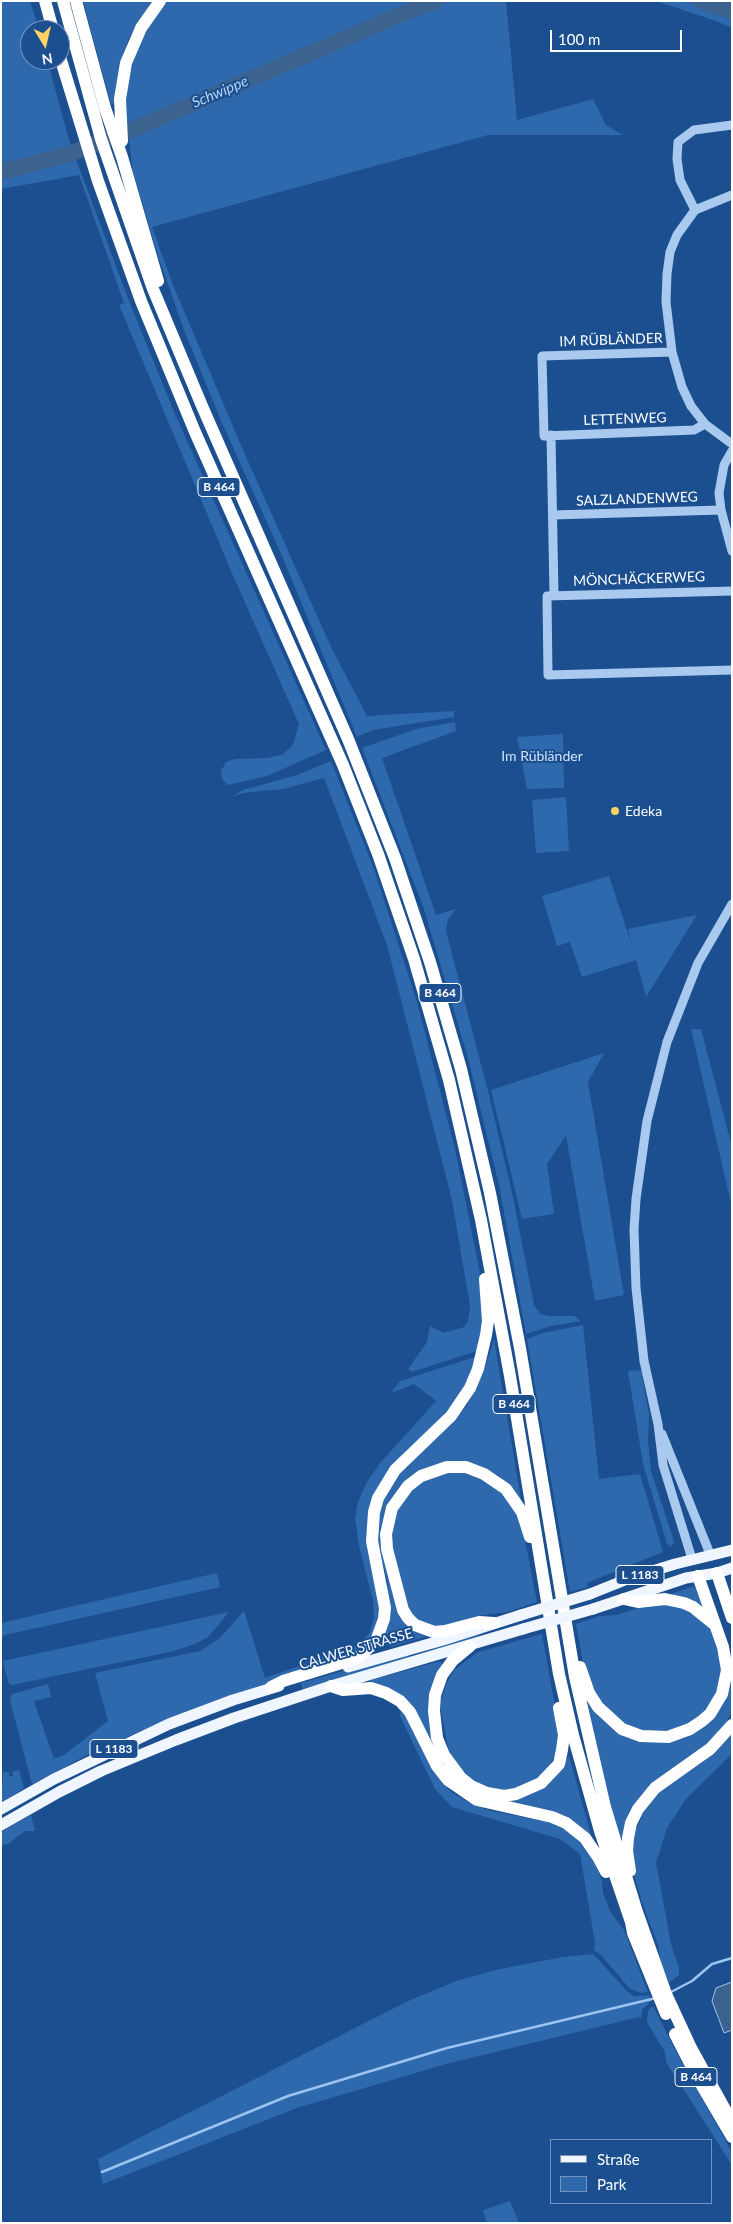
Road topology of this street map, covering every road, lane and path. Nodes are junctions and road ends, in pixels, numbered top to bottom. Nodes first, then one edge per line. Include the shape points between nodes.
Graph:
1 (46, 1) edge
2 (62, 1) edge
3 (76, 1) edge
4 (160, 1) edge
5 (51, 20) edge
6 (64, 70) edge
7 (732, 125) edge
8 (123, 160) junction
9 (732, 195) edge
10 (695, 210) junction
11 (177, 348) junction
12 (672, 352) junction
13 (705, 424) junction
14 (548, 435) junction
15 (732, 444) edge
16 (732, 451) edge
17 (721, 510) junction
18 (553, 514) junction
19 (732, 551) edge
20 (732, 591) edge
21 (551, 596) junction
22 (732, 670) edge
23 (732, 904) edge
24 (486, 1245) junction
25 (658, 1424) junction
26 (732, 1550) edge
27 (710, 1554) junction
28 (692, 1559) junction
29 (541, 1563) junction
30 (732, 1568) edge
31 (717, 1573) junction
32 (698, 1576) junction
33 (558, 1578) junction
34 (624, 1599) junction
35 (732, 1618) edge
36 (494, 1623) junction
37 (716, 1626) junction
38 (470, 1646) junction
39 (559, 1674) junction
40 (331, 1686) junction
41 (271, 1687) junction
42 (732, 1725) edge
43 (1, 1809) edge
44 (1, 1825) edge
45 (633, 1902) junction
46 (633, 1933) junction
47 (654, 1976) junction
48 (669, 2012) junction
49 (732, 2122) edge
50 (732, 2137) edge

1 - 5 highway
2 - 11 highway, B 464 via 110,168
3 - 8 highway
4 - 8 highway via 141,28 123,74 120,104
6 - 24 highway, B 464 via 95,174 135,286 173,381 318,707 380,861 440,1049
7 - 10 street via 694,130 678,142 680,180
8 - 11 highway
9 - 10 street
10 - 12 street via 676,234 670,252 666,302
11 - 33 highway, B 464 via 348,739 395,858 435,978 467,1092 497,1223
12 - 13 street via 682,387
12 - 14 street, IM RÜBLÄNDER via 542,356
13 - 14 street, LETTENWEG via 694,430
13 - 15 street
14 - 18 street, IM RÜBLÄNDER
16 - 17 street via 720,478
17 - 18 street, SALZLANDENWEG
17 - 19 street
18 - 21 street, IM RÜBLÄNDER
20 - 21 street, MÖNCHÄCKERWEG
21 - 22 street, IM RÜBLÄNDER via 548,675
23 - 25 street via 691,979 670,1034 646,1121 634,1238 644,1361
24 - 29 highway, B 464
24 - 41 highway via 483,1267 488,1321 478,1368 470,1388 450,1416 395,1470 378,1498 374,1512 372,1541 385,1608 376,1641 358,1658
25 - 27 street
25 - 28 street via 663,1465
26 - 27 main road, CALWER STRASSE / L 1183
27 - 28 main road, CALWER STRASSE / L 1183
27 - 31 main road
28 - 32 main road
28 - 36 main road, CALWER STRASSE / L 1183, bridge
29 - 36 highway via 516,1500 506,1488 484,1474 466,1467 447,1467 421,1476 399,1496 392,1508 386,1534 387,1549 408,1618 415,1625 434,1632 479,1622
29 - 39 highway, B 464
30 - 31 main road, CALWER STRASSE / L 1183
31 - 32 main road, CALWER STRASSE / L 1183
31 - 35 highway
32 - 34 main road, CALWER STRASSE / L 1183
32 - 37 highway
33 - 37 highway via 566,1590 589,1693 608,1717 632,1734 668,1737 690,1730 710,1714 722,1694 727,1670
33 - 45 highway, B 464 via 583,1714 605,1807
34 - 37 highway via 684,1602
34 - 38 main road, CALWER STRASSE / L 1183, bridge
36 - 41 main road, CALWER STRASSE / L 1183
38 - 39 highway via 453,1660 442,1675 436,1694 435,1724 440,1746 449,1764 471,1786 487,1793 504,1796 526,1791 542,1783 559,1764 564,1735 555,1690
38 - 40 main road, CALWER STRASSE / L 1183
39 - 46 highway, B 464 via 593,1807
40 - 44 main road, CALWER STRASSE / L 1183 via 234,1718 101,1771
40 - 46 highway via 343,1690 371,1688 400,1702 410,1712 437,1766 464,1793 495,1806 552,1817 575,1829 598,1856 625,1922
41 - 43 main road, CALWER STRASSE / L 1183 via 169,1724 54,1779
42 - 45 highway via 710,1749 655,1788 638,1809 631,1823 627,1851 636,1896
45 - 47 highway, B 464
46 - 47 highway, B 464
47 - 48 highway, B 464
48 - 49 highway, B 464
48 - 50 highway, B 464 via 698,2080

